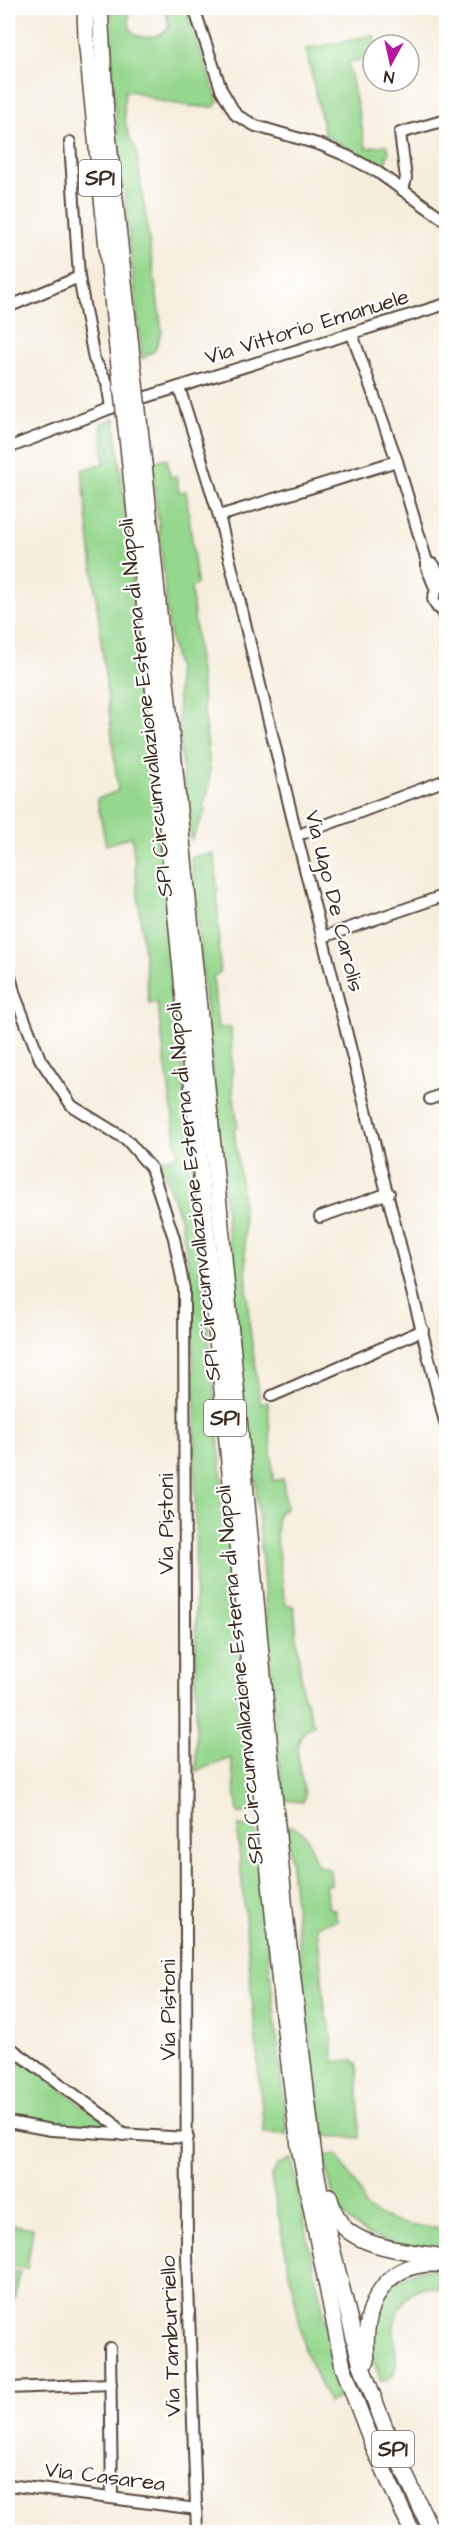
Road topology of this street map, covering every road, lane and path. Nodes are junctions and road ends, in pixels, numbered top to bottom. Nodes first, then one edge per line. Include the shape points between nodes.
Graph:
1 (76, 8) edge
2 (86, 8) edge
3 (100, 8) edge
4 (194, 8) edge
5 (86, 38) junction
6 (447, 120) edge
7 (70, 142) dead end
8 (403, 190) junction
9 (447, 221) edge
10 (79, 277) junction
11 (447, 304) edge
12 (8, 307) edge
13 (352, 334) junction
14 (124, 347) junction
15 (179, 387) junction
16 (111, 408) junction
17 (8, 448) edge
18 (397, 461) junction
19 (137, 465) junction
20 (219, 516) junction
21 (442, 587) edge
22 (444, 611) edge
23 (447, 626) edge
24 (447, 780) edge
25 (304, 833) dead end
26 (447, 895) edge
27 (323, 937) junction
28 (8, 970) edge
29 (447, 1093) edge
30 (430, 1099) dead end
31 (389, 1193) junction
32 (320, 1217) dead end
33 (423, 1330) junction
34 (447, 1373) edge
35 (435, 1377) junction
36 (272, 1396) dead end
37 (447, 1426) edge
38 (8, 2046) edge
39 (8, 2122) edge
40 (123, 2135) junction
41 (188, 2138) junction
42 (315, 2165) junction
43 (447, 2258) edge
44 (447, 2265) edge
45 (110, 2348) dead end
46 (364, 2365) junction
47 (111, 2384) junction
48 (8, 2388) edge
49 (8, 2485) edge
50 (112, 2498) junction
51 (197, 2509) junction
52 (197, 2532) edge
53 (412, 2532) edge
54 (432, 2532) edge

1 - 5 highway
2 - 5 highway, SP1 Circumvallazione Esterna di Napoli / SP1
3 - 14 highway, SP1 Circumvallazione Esterna di Napoli / SP1
4 - 8 street via 221,89 236,115 256,126 347,156
5 - 14 highway, SP1 Circumvallazione Esterna di Napoli / SP1
6 - 8 street via 400,133 406,178
7 - 10 street
8 - 9 street
10 - 12 street
10 - 16 street via 94,359 107,382
11 - 13 street, Via Vittorio Emanuele
13 - 15 street, Via Vittorio Emanuele
13 - 18 street
14 - 19 highway, SP1 Circumvallazione Esterna di Napoli / SP1, bridge
15 - 16 street, Via Vittorio Emanuele
15 - 20 street, Via Ugo De Carolis
16 - 17 street, Via Vittorio Emanuele
18 - 20 street
18 - 21 street via 428,562 434,565
19 - 42 highway, SP1 Circumvallazione Esterna di Napoli / SP1 via 220,1215 284,1897
19 - 53 highway, SP1 Circumvallazione Esterna di Napoli / SP1 via 171,861 282,2006 299,2146 343,2367
20 - 27 street, Via Ugo De Carolis
21 - 22 street via 434,602
22 - 23 street
24 - 25 street
26 - 27 street
27 - 31 street, Via Ugo De Carolis
28 - 41 street, Via Pistoni via 40,1059 72,1106 128,1140 151,1168 174,1238 184,1289
29 - 30 street
31 - 32 street
31 - 33 street, Via Ugo De Carolis
33 - 35 street, Via Ugo De Carolis
33 - 36 street
34 - 35 street
35 - 37 street, Via Ugo De Carolis
38 - 40 street via 112,2122
39 - 40 street via 51,2130
40 - 41 street
41 - 51 street, Via Tamburriello via 187,2257
42 - 43 highway via 333,2212 353,2235 384,2246
42 - 46 highway, SP1 Circumvallazione Esterna di Napoli / SP1 via 326,2223
44 - 46 highway via 411,2266 393,2275 376,2294 368,2314
45 - 47 street
46 - 54 highway, SP1 Circumvallazione Esterna di Napoli / SP1 via 392,2446
47 - 48 street
47 - 50 street
49 - 50 street, Via Casarea
50 - 51 street, Via Casarea
51 - 52 street, Via Tamburriello

